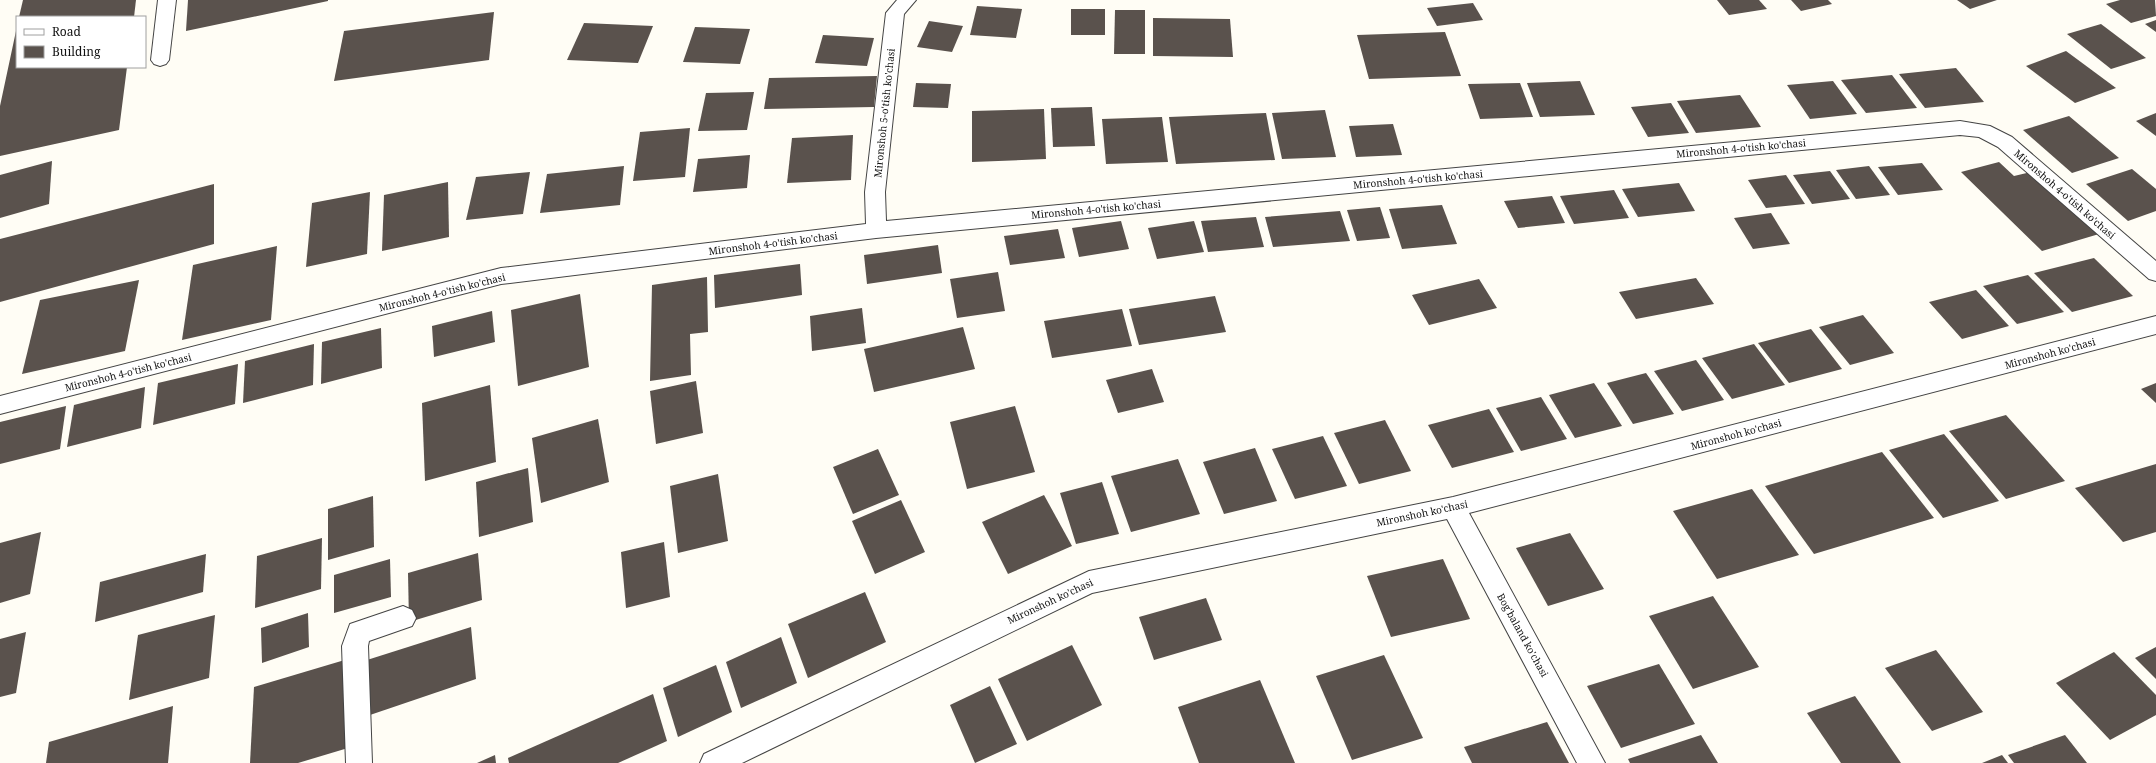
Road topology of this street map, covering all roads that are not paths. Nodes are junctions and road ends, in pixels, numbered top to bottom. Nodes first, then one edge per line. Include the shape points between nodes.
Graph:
1 (167, 0) edge
2 (907, 0) edge
3 (160, 60) dead end
4 (876, 230) junction
5 (2156, 273) edge
6 (2156, 325) edge
7 (0, 405) edge
8 (1453, 507) junction
9 (403, 618) dead end
10 (359, 763) edge
11 (713, 763) edge
12 (1592, 763) edge

1 - 3 street
2 - 4 street, Mironshoh 5-o'tish ko'chasi via 895,13 875,192
4 - 5 street, Mironshoh 4-o'tish ko'chasi via 1960,128 1983,130 2005,142
4 - 7 street, Mironshoh 4-o'tish ko'chasi via 501,276
6 - 8 street, Mironshoh ko'chasi
8 - 11 street, Mironshoh ko'chasi via 1089,582
8 - 12 street, Bog'baland ko'chasi
9 - 10 street via 359,632 355,646

